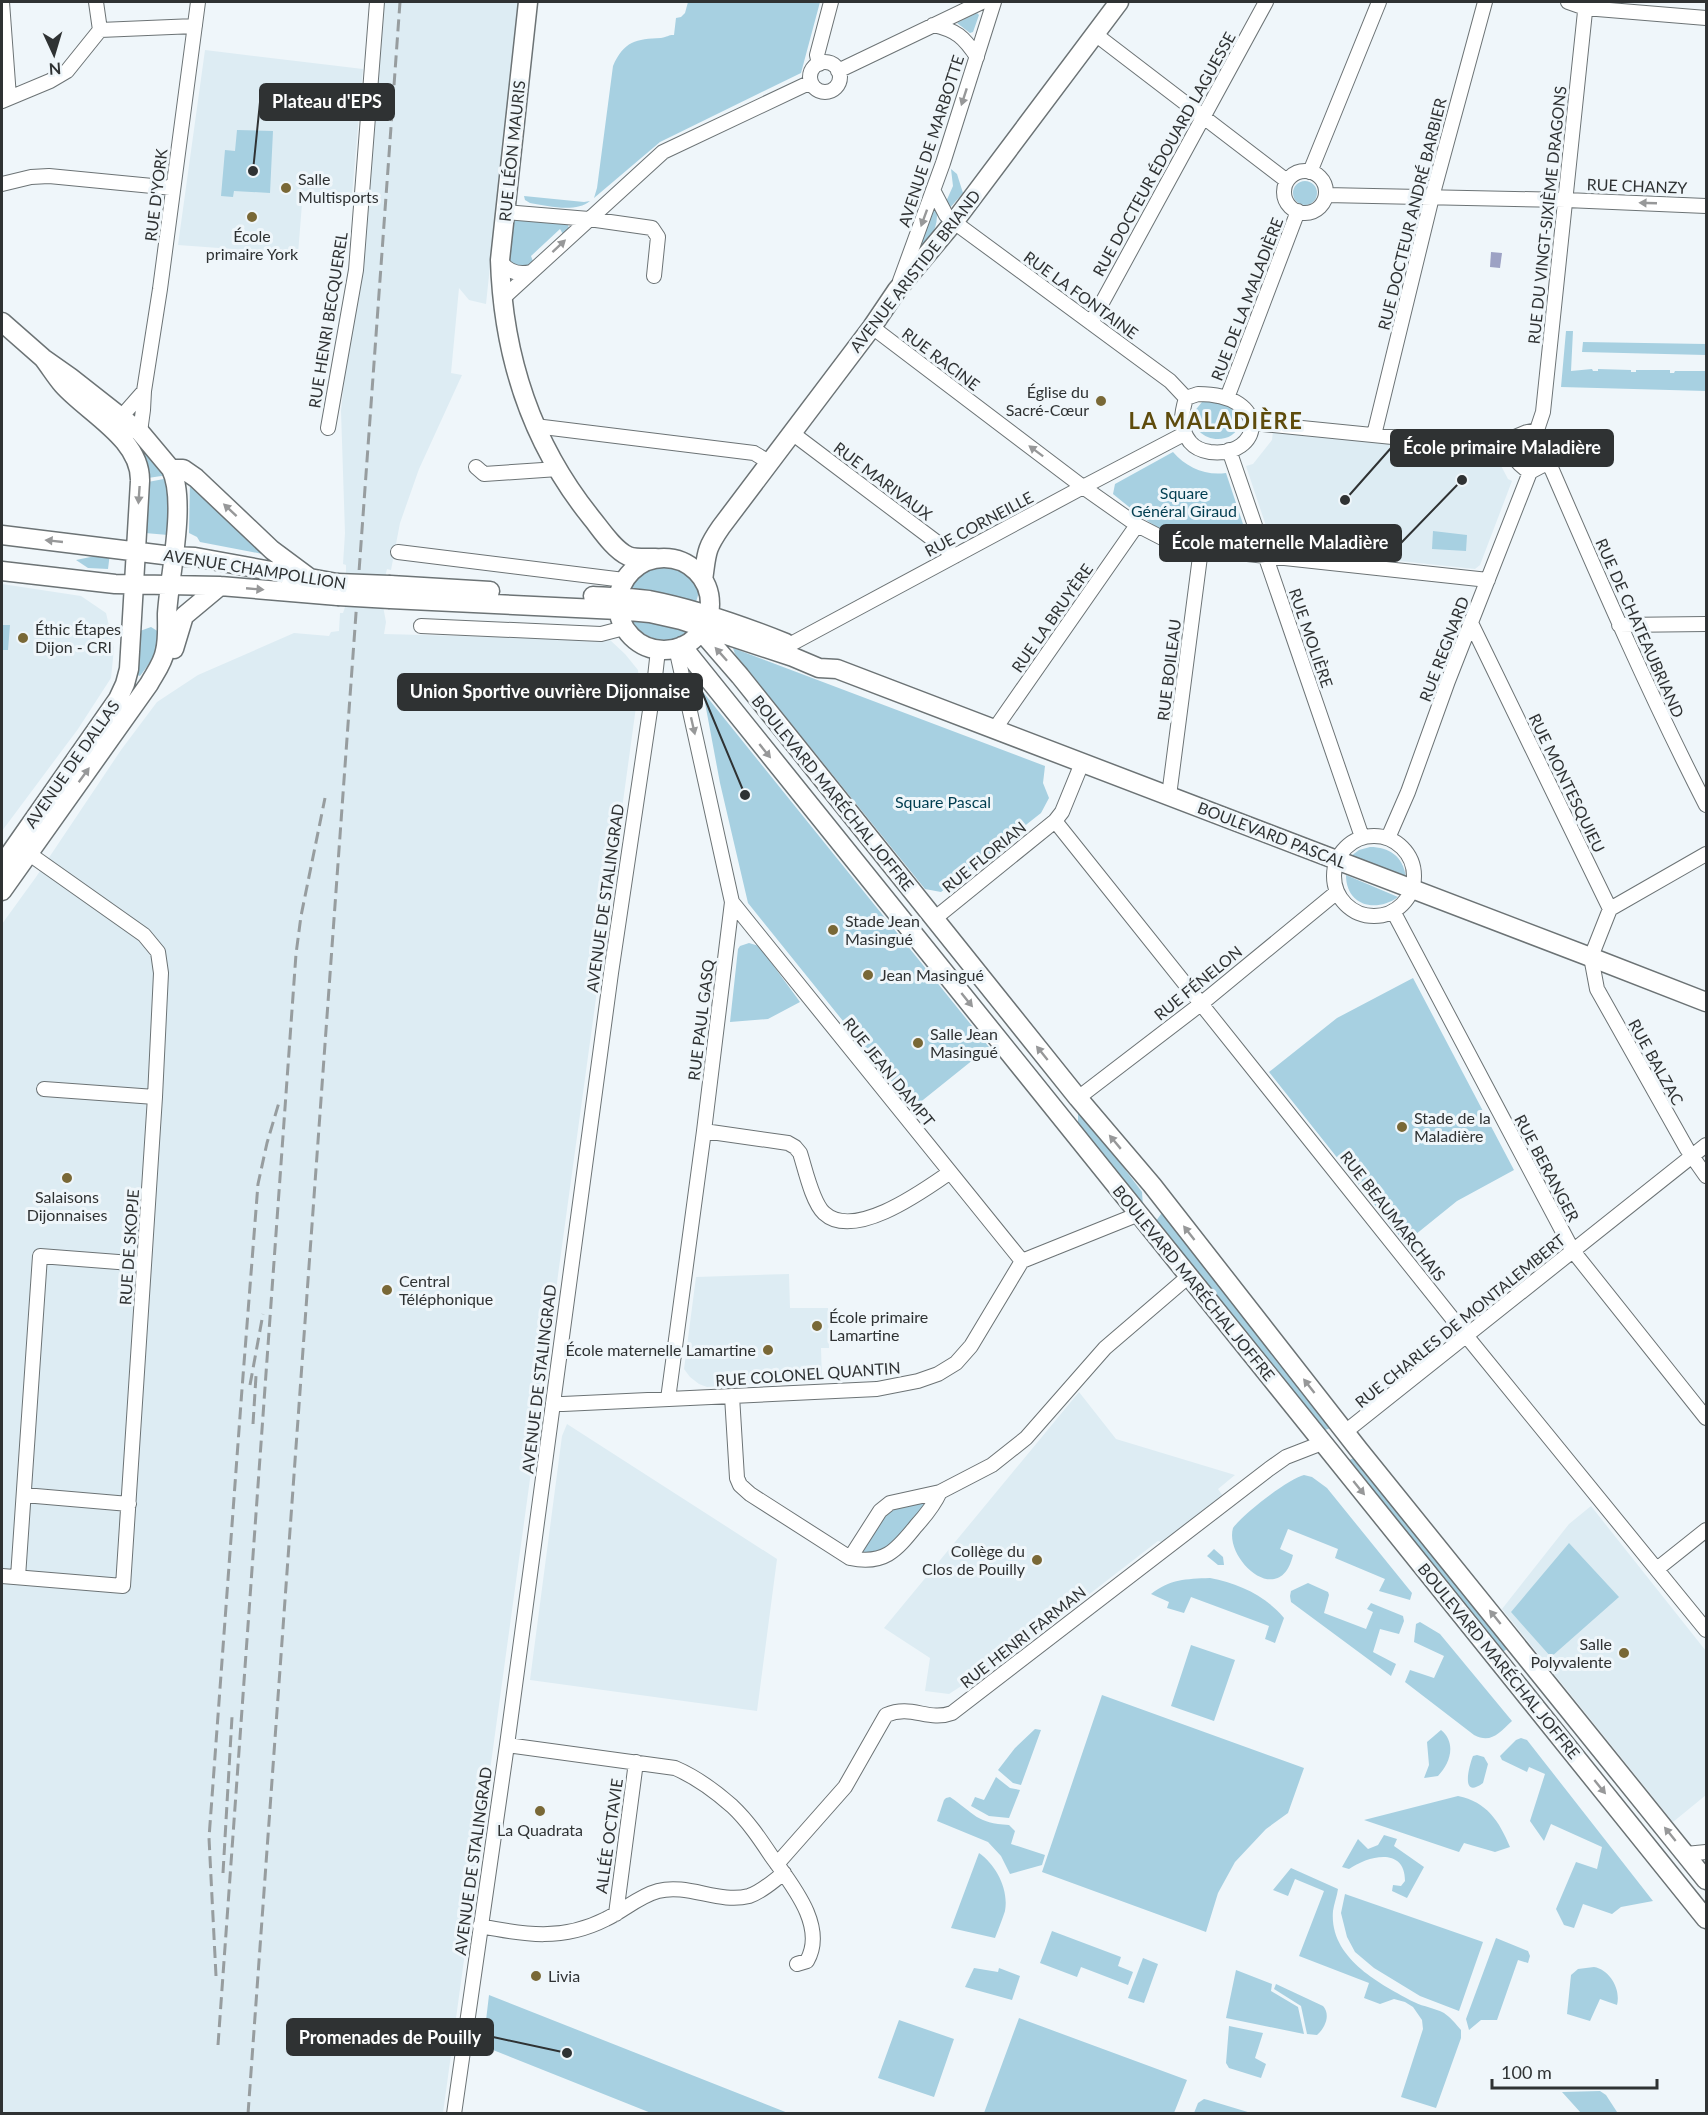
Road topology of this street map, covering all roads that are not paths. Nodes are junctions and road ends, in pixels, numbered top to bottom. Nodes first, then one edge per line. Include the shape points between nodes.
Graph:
1 (2, 2) edge
2 (96, 2) edge
3 (198, 2) edge
4 (377, 2) edge
5 (528, 2) edge
6 (831, 2) edge
7 (982, 2) edge
8 (994, 2) edge
9 (1119, 2) edge
10 (1266, 2) edge
11 (1379, 2) edge
12 (1485, 2) edge
13 (1568, 2) edge
14 (1586, 5) edge
15 (1707, 18) edge
16 (933, 25) junction
17 (195, 27) junction
18 (100, 30) junction
19 (1095, 34) junction
20 (977, 57) junction
21 (819, 64) junction
22 (838, 71) junction
23 (811, 82) junction
24 (5, 99) edge
25 (1204, 117) junction
26 (1310, 172) junction
27 (1287, 181) junction
28 (2, 184) edge
29 (173, 188) junction
30 (933, 190) junction
31 (1326, 195) junction
32 (1432, 197) junction
33 (1566, 200) junction
34 (1707, 206) edge
35 (1298, 211) junction
36 (505, 212) junction
37 (589, 219) junction
38 (954, 222) junction
39 (500, 260) junction
40 (531, 272) junction
41 (654, 276) dead end
42 (897, 290) junction
43 (501, 300) junction
44 (2, 322) edge
45 (1091, 323) junction
46 (872, 327) junction
47 (144, 391) junction
48 (1185, 398) junction
49 (1227, 398) junction
50 (116, 423) junction
51 (1253, 423) junction
52 (535, 426) junction
53 (328, 428) dead end
54 (1537, 430) junction
55 (140, 432) junction
56 (792, 433) junction
57 (1184, 434) junction
58 (1374, 435) junction
59 (1512, 449) junction
60 (1229, 450) junction
61 (769, 462) junction
62 (1547, 463) junction
63 (476, 468) dead end
64 (171, 469) junction
65 (558, 469) junction
66 (1530, 472) junction
67 (1083, 487) junction
68 (1137, 525) junction
69 (2, 535) edge
70 (711, 540) junction
71 (1201, 549) junction
72 (135, 551) junction
73 (621, 551) junction
74 (398, 552) dead end
75 (1265, 555) junction
76 (172, 556) junction
77 (955, 556) junction
78 (656, 558) junction
79 (676, 559) junction
80 (2, 571) edge
81 (625, 578) junction
82 (311, 579) junction
83 (703, 580) junction
84 (1488, 580) junction
85 (133, 585) junction
86 (170, 586) junction
87 (220, 586) junction
88 (337, 590) junction
89 (618, 604) junction
90 (704, 624) junction
91 (1707, 624) edge
92 (1472, 625) junction
93 (1619, 625) junction
94 (421, 626) dead end
95 (624, 628) junction
96 (791, 644) junction
97 (672, 648) junction
98 (837, 669) junction
99 (149, 684) junction
100 (994, 730) junction
101 (1082, 763) junction
102 (1167, 795) junction
103 (1707, 805) edge
104 (1055, 821) junction
105 (1362, 837) junction
106 (1388, 838) junction
107 (28, 853) junction
108 (1707, 854) edge
109 (1337, 860) junction
110 (2, 865) edge
111 (1412, 890) junction
112 (2, 891) edge
113 (1337, 892) junction
114 (732, 902) junction
115 (1610, 909) junction
116 (1393, 911) junction
117 (937, 923) junction
118 (921, 943) junction
119 (1591, 957) junction
120 (1707, 1002) edge
121 (1202, 1003) junction
122 (44, 1089) dead end
123 (155, 1096) junction
124 (1078, 1098) junction
125 (704, 1131) junction
126 (1707, 1145) edge
127 (1691, 1157) junction
128 (1101, 1167) junction
129 (949, 1173) junction
130 (1707, 1176) edge
131 (1152, 1185) junction
132 (1139, 1214) junction
133 (1573, 1251) junction
134 (1022, 1262) junction
135 (144, 1264) junction
136 (1189, 1276) junction
137 (1467, 1337) junction
138 (732, 1396) junction
139 (668, 1399) junction
140 (554, 1403) junction
141 (1707, 1418) edge
142 (1345, 1432) junction
143 (1322, 1443) junction
144 (940, 1492) junction
145 (24, 1495) junction
146 (129, 1504) junction
147 (1707, 1530) edge
148 (850, 1558) junction
149 (1657, 1569) junction
150 (2, 1576) edge
151 (18, 1577) junction
152 (1707, 1630) edge
153 (1519, 1646) junction
154 (1499, 1661) junction
155 (507, 1745) junction
156 (636, 1762) junction
157 (1707, 1852) edge
158 (1686, 1854) junction
159 (780, 1869) junction
160 (1707, 1880) edge
161 (1677, 1882) junction
162 (616, 1914) junction
163 (1705, 1916) edge
164 (480, 1926) junction
165 (797, 1964) dead end
166 (454, 2114) edge

1 - 24 street
2 - 18 street
3 - 17 street, RUE D'YORK
4 - 53 street, RUE HENRI BECQUEREL via 356,270
5 - 36 main road, RUE LÉON MAURIS
6 - 21 street via 817,55
7 - 16 street
8 - 20 street, AVENUE DE MARBOTTE
9 - 19 main road, AVENUE ARISTIDE BRIAND
10 - 25 street, RUE DOCTEUR ÉDOUARD LAGUESSE
11 - 26 street
12 - 32 street, RUE DOCTEUR ANDRÉ BARBIER
13 - 14 street
14 - 15 street
14 - 33 street, RUE DU VINGT-SIXIÈME DRAGONS
16 - 20 street via 959,34
16 - 22 street
17 - 18 street
17 - 29 street, RUE D'YORK
18 - 24 street via 67,71
19 - 25 street
19 - 38 main road, AVENUE ARISTIDE BRIAND
20 -> 30 street, AVENUE DE MARBOTTE
21 - 22 street via 828,63
21 - 23 street via 811,73
22 - 23 street via 839,81 830,91 816,89
23 - 37 street via 663,152
25 - 27 street
25 - 45 street, RUE DOCTEUR ÉDOUARD LAGUESSE
26 - 27 street via 1297,173
26 - 31 street via 1321,179
27 - 35 street via 1286,200
28 - 29 street via 49,176
29 - 47 street, RUE D'YORK
30 - 38 street, RUE LA FONTAINE
30 -> 42 street, AVENUE DE MARBOTTE
31 - 32 street, RUE CHANZY
31 - 35 street via 1318,208 1306,213
32 - 33 street, RUE CHANZY
32 - 58 street, RUE DOCTEUR ANDRÉ BARBIER
34 -> 33 street, RUE CHANZY
33 - 54 street, RUE DU VINGT-SIXIÈME DRAGONS via 1543,412
35 - 49 street, RUE DE LA MALADIÈRE
36 - 37 street
36 - 39 main road, RUE LÉON MAURIS
40 -> 37 street
37 - 41 street via 655,231 658,240
38 - 42 main road, AVENUE ARISTIDE BRIAND
38 - 45 street, RUE LA FONTAINE
39 - 40 street via 512,272
39 - 43 main road, RUE LÉON MAURIS
40 - 43 street
42 - 46 main road, AVENUE ARISTIDE BRIAND
43 - 52 main road, RUE LÉON MAURIS via 509,346
44 - 50 main road via 70,377
45 - 48 street, RUE LA FONTAINE via 1170,381
46 - 56 main road, AVENUE ARISTIDE BRIAND
67 -> 46 street, RUE RACINE
47 - 50 street
47 - 55 street, RUE D'YORK
48 - 49 street via 1198,393
48 - 57 street via 1181,413
49 - 51 street via 1244,406
50 - 55 main road
50 -> 72 main road, AVENUE DE DALLAS via 140,471
51 - 58 street
51 - 60 street via 1246,441
52 - 61 street via 754,453
52 - 65 main road, RUE LÉON MAURIS
54 - 59 street via 1515,437
54 - 62 street
55 - 64 main road
56 - 61 main road, AVENUE ARISTIDE BRIAND
56 - 77 street, RUE MARIVAUX
57 - 60 street via 1205,451
57 - 67 street, RUE CORNEILLE
58 - 59 street
59 - 66 street via 1519,465
60 - 75 street, RUE MOLIÈRE
61 - 70 main road, AVENUE ARISTIDE BRIAND
62 - 66 street
62 - 93 street, RUE DE CHATEAUBRIAND
63 - 65 street via 484,474
64 - 76 main road, AVENUE DE DALLAS via 177,491
82 -> 64 main road via 272,550 196,478 183,469
65 - 73 main road, RUE LÉON MAURIS via 578,501
66 - 84 street, RUE REGNARD
67 - 68 street, RUE RACINE
67 - 77 street, RUE CORNEILLE
68 - 71 street, RUE RACINE via 1170,542
68 - 100 street, RUE LA BRUYÈRE
72 -> 69 main road, AVENUE CHAMPOLLION
70 - 79 main road, AVENUE ARISTIDE BRIAND
70 - 83 main road, AVENUE ARISTIDE BRIAND
71 - 75 street, RUE RACINE
71 - 102 street, RUE BOILEAU
72 - 76 main road, AVENUE CHAMPOLLION
72 - 85 main road, AVENUE DE DALLAS
73 - 78 main road via 635,558
73 - 81 main road
74 - 81 street
75 - 84 street, RUE RACINE
75 - 105 street, RUE MOLIÈRE
76 - 82 main road, AVENUE CHAMPOLLION via 230,562
76 - 86 main road, AVENUE DE DALLAS
77 - 96 street, RUE CORNEILLE
78 - 79 main road
78 - 81 main road via 641,563
79 - 83 main road via 688,564
80 - 85 main road, AVENUE CHAMPOLLION
81 - 89 main road
82 - 88 main road, AVENUE CHAMPOLLION
83 - 90 main road via 710,597
84 - 92 street, RUE REGNARD
85 - 86 main road, AVENUE CHAMPOLLION
85 - 110 main road, AVENUE DE DALLAS via 129,669 118,699
86 - 87 main road, AVENUE CHAMPOLLION
86 - 99 main road, AVENUE DE DALLAS via 165,652
87 -> 88 main road, AVENUE CHAMPOLLION
87 - 99 main road, AVENUE DE DALLAS via 184,616 171,657
88 - 89 main road, AVENUE CHAMPOLLION, bridge
89 - 90 main road, AVENUE CHAMPOLLION via 648,600
89 - 95 main road
90 - 96 main road, BOULEVARD PASCAL via 730,621
90 - 97 main road via 690,642
90 - 98 main road, BOULEVARD PASCAL via 819,668
117 -> 90 main road, BOULEVARD MARÉCHAL JOFFRE via 740,676
91 - 93 street
92 - 106 street, RUE REGNARD
92 - 115 street, RUE MONTESQUIEU
93 - 103 street, RUE DE CHATEAUBRIAND
94 - 95 street via 601,634
95 - 97 main road via 640,644
96 - 98 main road, BOULEVARD PASCAL via 824,658
97 -> 114 street, RUE PAUL GASQ
97 -> 118 main road, BOULEVARD MARÉCHAL JOFFRE
97 - 140 street, AVENUE DE STALINGRAD via 656,677 609,985
98 - 100 main road, BOULEVARD PASCAL
107 -> 99 main road, AVENUE DE DALLAS
100 - 101 main road, BOULEVARD PASCAL
101 - 102 main road, BOULEVARD PASCAL
101 - 104 street
102 - 109 main road, BOULEVARD PASCAL
104 - 117 street, RUE FLORIAN
104 - 121 street, RUE BEAUMARCHAIS
105 - 106 street
105 - 109 street via 1348,845
106 - 111 street via 1409,854 1415,873
107 - 112 main road, AVENUE DE DALLAS
107 - 123 street, RUE DE SKOPJE via 144,935 158,952 161,973
108 - 115 street
109 - 111 main road, BOULEVARD PASCAL
109 - 113 street
111 - 116 street
111 - 119 main road, BOULEVARD PASCAL
113 - 116 street via 1348,906 1363,914
113 - 121 street, RUE FÉNELON
114 - 125 street, RUE PAUL GASQ
114 - 129 street, RUE JEAN DAMPT
115 - 119 street
116 - 133 street, RUE BERANGER
117 - 118 main road
124 -> 117 main road, BOULEVARD MARÉCHAL JOFFRE
118 -> 128 main road, BOULEVARD MARÉCHAL JOFFRE
119 - 120 main road, BOULEVARD PASCAL
119 - 127 street, RUE BALZAC via 1597,989
121 - 124 street, RUE FÉNELON
121 - 137 street, RUE BEAUMARCHAIS
122 - 123 street
123 - 135 street, RUE DE SKOPJE
124 - 128 main road via 1069,1107 1070,1121
131 -> 124 main road, BOULEVARD MARÉCHAL JOFFRE
125 - 129 street via 779,1141 795,1147 818,1206 834,1220 849,1221 891,1210
125 - 139 street, RUE PAUL GASQ
126 - 127 street, RUE CHARLES DE MONTALEMBERT
127 - 130 street, RUE BALZAC
127 - 133 street, RUE CHARLES DE MONTALEMBERT
128 - 132 main road, BOULEVARD MARÉCHAL JOFFRE
129 - 134 street, RUE JEAN DAMPT
131 - 132 main road via 1147,1210
142 -> 131 main road, BOULEVARD MARÉCHAL JOFFRE
132 - 134 street
132 - 136 main road, BOULEVARD MARÉCHAL JOFFRE
133 - 137 street, RUE CHARLES DE MONTALEMBERT
133 - 141 street, RUE BERANGER
134 - 138 street, RUE COLONEL QUANTIN via 971,1347 938,1374 877,1389
135 - 145 street via 40,1256
135 - 146 street, RUE DE SKOPJE
136 - 143 main road, BOULEVARD MARÉCHAL JOFFRE
136 - 144 street via 1105,1348 1026,1438 992,1465
137 - 142 street, RUE CHARLES DE MONTALEMBERT
137 - 149 street, RUE BEAUMARCHAIS
138 - 139 street, RUE COLONEL QUANTIN
138 - 148 street via 740,1485
139 - 140 street, RUE COLONEL QUANTIN
140 - 155 street, AVENUE DE STALINGRAD
142 - 143 main road
153 -> 142 main road, BOULEVARD MARÉCHAL JOFFRE
143 -> 154 main road, BOULEVARD MARÉCHAL JOFFRE
143 - 159 street, RUE HENRI FARMAN via 1286,1457 1269,1469 952,1713 935,1716 898,1710 886,1715 845,1787
144 - 148 street via 890,1503 880,1511
144 - 148 street via 897,1550 880,1559
145 - 146 street
145 - 151 street
146 - 151 street, RUE DE SKOPJE via 123,1586
147 - 149 street
149 - 152 street, RUE BEAUMARCHAIS
150 - 151 street, RUE DE SKOPJE
153 - 154 main road
158 -> 153 main road, BOULEVARD MARÉCHAL JOFFRE
154 -> 161 main road, BOULEVARD MARÉCHAL JOFFRE
155 - 156 street
155 - 164 street, AVENUE DE STALINGRAD
156 - 159 street via 675,1768 704,1784 733,1807
156 - 162 street, ALLÉE OCTAVIE
157 - 158 street
158 - 160 main road, BOULEVARD MARÉCHAL JOFFRE
158 - 161 main road
159 - 162 street, RUE HENRI FARMAN via 760,1891 750,1895 731,1897 668,1889 648,1895
159 - 165 street via 802,1902 812,1934 809,1958
161 - 163 main road, BOULEVARD MARÉCHAL JOFFRE
162 - 164 street, RUE HENRI FARMAN via 580,1929 542,1935
164 - 166 street, AVENUE DE STALINGRAD

